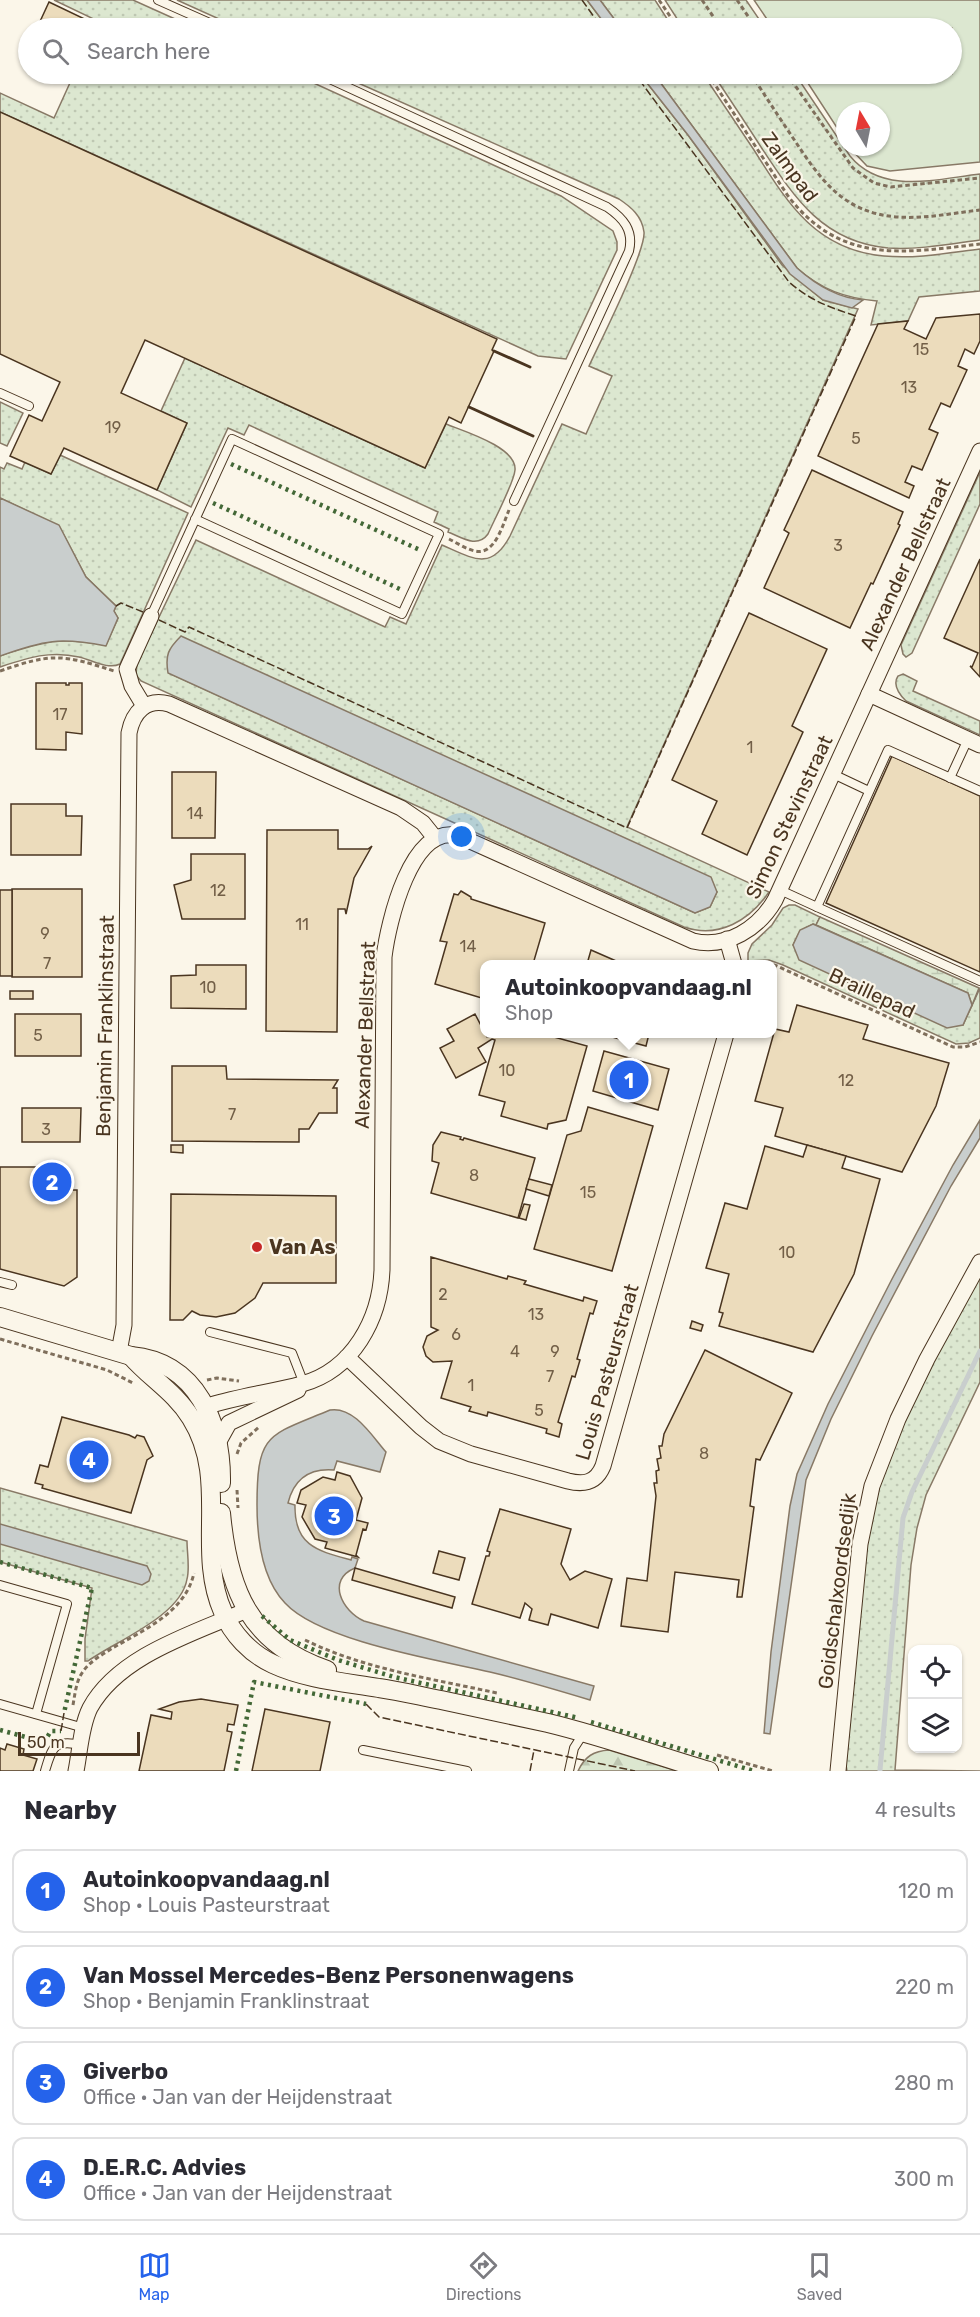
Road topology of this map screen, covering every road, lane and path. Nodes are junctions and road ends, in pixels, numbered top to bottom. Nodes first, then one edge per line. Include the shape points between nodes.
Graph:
1 (158, 0) edge
2 (659, 0) edge
3 (702, 0) edge
4 (737, 0) edge
5 (198, 18) edge
6 (671, 18) edge
7 (714, 18) edge
8 (749, 18) edge
9 (341, 84) edge
10 (715, 84) edge
11 (758, 84) edge
12 (794, 84) edge
13 (980, 178) edge
14 (980, 210) edge
15 (980, 244) edge
16 (0, 393) edge
17 (29, 406) dead end
18 (980, 451) edge
19 (514, 501) joint
20 (195, 519) junction
21 (439, 534) junction
22 (151, 616) joint
23 (0, 671) edge
24 (128, 675) junction
25 (869, 694) junction
26 (144, 706) junction
27 (974, 742) edge
28 (833, 774) junction
29 (950, 778) junction
30 (869, 791) junction
31 (980, 791) edge
32 (435, 838) junction
33 (780, 890) junction
34 (817, 907) junction
35 (727, 939) junction
36 (733, 960) edge
37 (777, 966) edge
38 (980, 981) edge
39 (725, 1038) edge
40 (980, 1042) edge
41 (980, 1262) edge
42 (0, 1282) edge
43 (12, 1285) dead end
44 (0, 1317) edge
45 (210, 1332) dead end
46 (0, 1339) edge
47 (125, 1354) junction
48 (347, 1357) junction
49 (304, 1383) junction
50 (137, 1387) dead end
51 (206, 1408) junction
52 (199, 1432) junction
53 (252, 1434) dead end
54 (219, 1441) junction
55 (237, 1464) dead end
56 (237, 1484) dead end
57 (238, 1516) dead end
58 (195, 1570) dead end
59 (194, 1576) dead end
60 (0, 1585) edge
61 (247, 1610) junction
62 (226, 1619) junction
63 (301, 1638) dead end
64 (390, 1690) junction
65 (507, 1695) dead end
66 (0, 1704) edge
67 (36, 1714) junction
68 (84, 1728) junction
69 (583, 1733) junction
70 (81, 1745) junction
71 (363, 1750) dead end
72 (710, 1762) edge
73 (45, 1771) edge
74 (76, 1771) edge
75 (468, 1771) edge
76 (569, 1771) edge
77 (773, 1771) edge
78 (838, 1771) edge

1 - 5 lane
2 - 6 path
3 - 7 path
4 - 8 path
9 - 19 lane via 607,207 628,229 629,250
10 - 15 path, Zalmpad via 788,195 802,212 826,230 852,244 886,252
11 - 14 path via 821,180 849,202 871,212 911,218
12 - 13 path via 846,160 874,183 902,186
16 - 17 lane
18 - 25 street, Alexander Bellstraat
19 - 21 path via 496,540 485,550 473,550
20 - 21 lane via 232,439
20 - 21 lane via 402,614
20 - 22 lane
22 - 24 street via 128,666
23 - 24 path via 37,658 57,657
24 - 26 street
25 - 27 street
25 - 28 street, Simon Stevinstraat
26 - 32 street via 169,704 401,808 427,826
26 - 47 street, Benjamin Franklinstraat via 133,718 129,733 122,1342
27 - 29 lane
28 - 30 lane
28 - 33 street, Simon Stevinstraat
29 - 30 lane via 888,750
29 - 31 lane
30 - 34 lane
32 - 35 street via 459,836 688,940
32 - 48 street, Alexander Bellstraat via 411,870 387,939 383,974 381,1282 372,1321
33 - 34 lane
33 - 35 street, Simon Stevinstraat via 762,919 751,929
34 - 38 lane
35 - 36 street
37 - 40 path, Braillepad via 953,1047
39 - 48 street, Louis Pasteurstraat via 603,1467 594,1479 583,1483 568,1481 450,1446 421,1427
41 - 78 street, Goidschalxoordsedijk via 903,1408 872,1486 860,1545
42 - 43 lane
44 - 47 street
45 - 49 lane via 292,1353
46 - 50 path via 107,1370
47 - 51 street via 171,1368 189,1384
47 - 52 street via 178,1400
48 - 49 street, Alexander Bellstraat via 331,1371
49 - 51 street, Alexander Bellstraat
49 - 54 street, Alexander Bellstraat via 296,1392 230,1424
51 - 52 street
51 - 54 street
52 - 62 street via 212,1481 213,1573
53 - 55 path via 239,1446
54 - 61 street via 221,1513 228,1562
56 - 57 path
58 - 59 path
60 - 67 lane via 67,1604
61 - 62 street
61 - 64 street via 293,1656
62 - 64 street via 243,1642 273,1664 311,1676
62 - 68 street via 153,1651 128,1667 92,1706
63 - 65 path via 380,1666
64 - 69 street
66 - 67 lane
67 - 68 lane
68 - 70 street
69 - 72 street
69 - 76 lane via 574,1748
70 - 73 lane via 57,1745
70 - 74 street
71 - 75 lane
72 - 77 path

